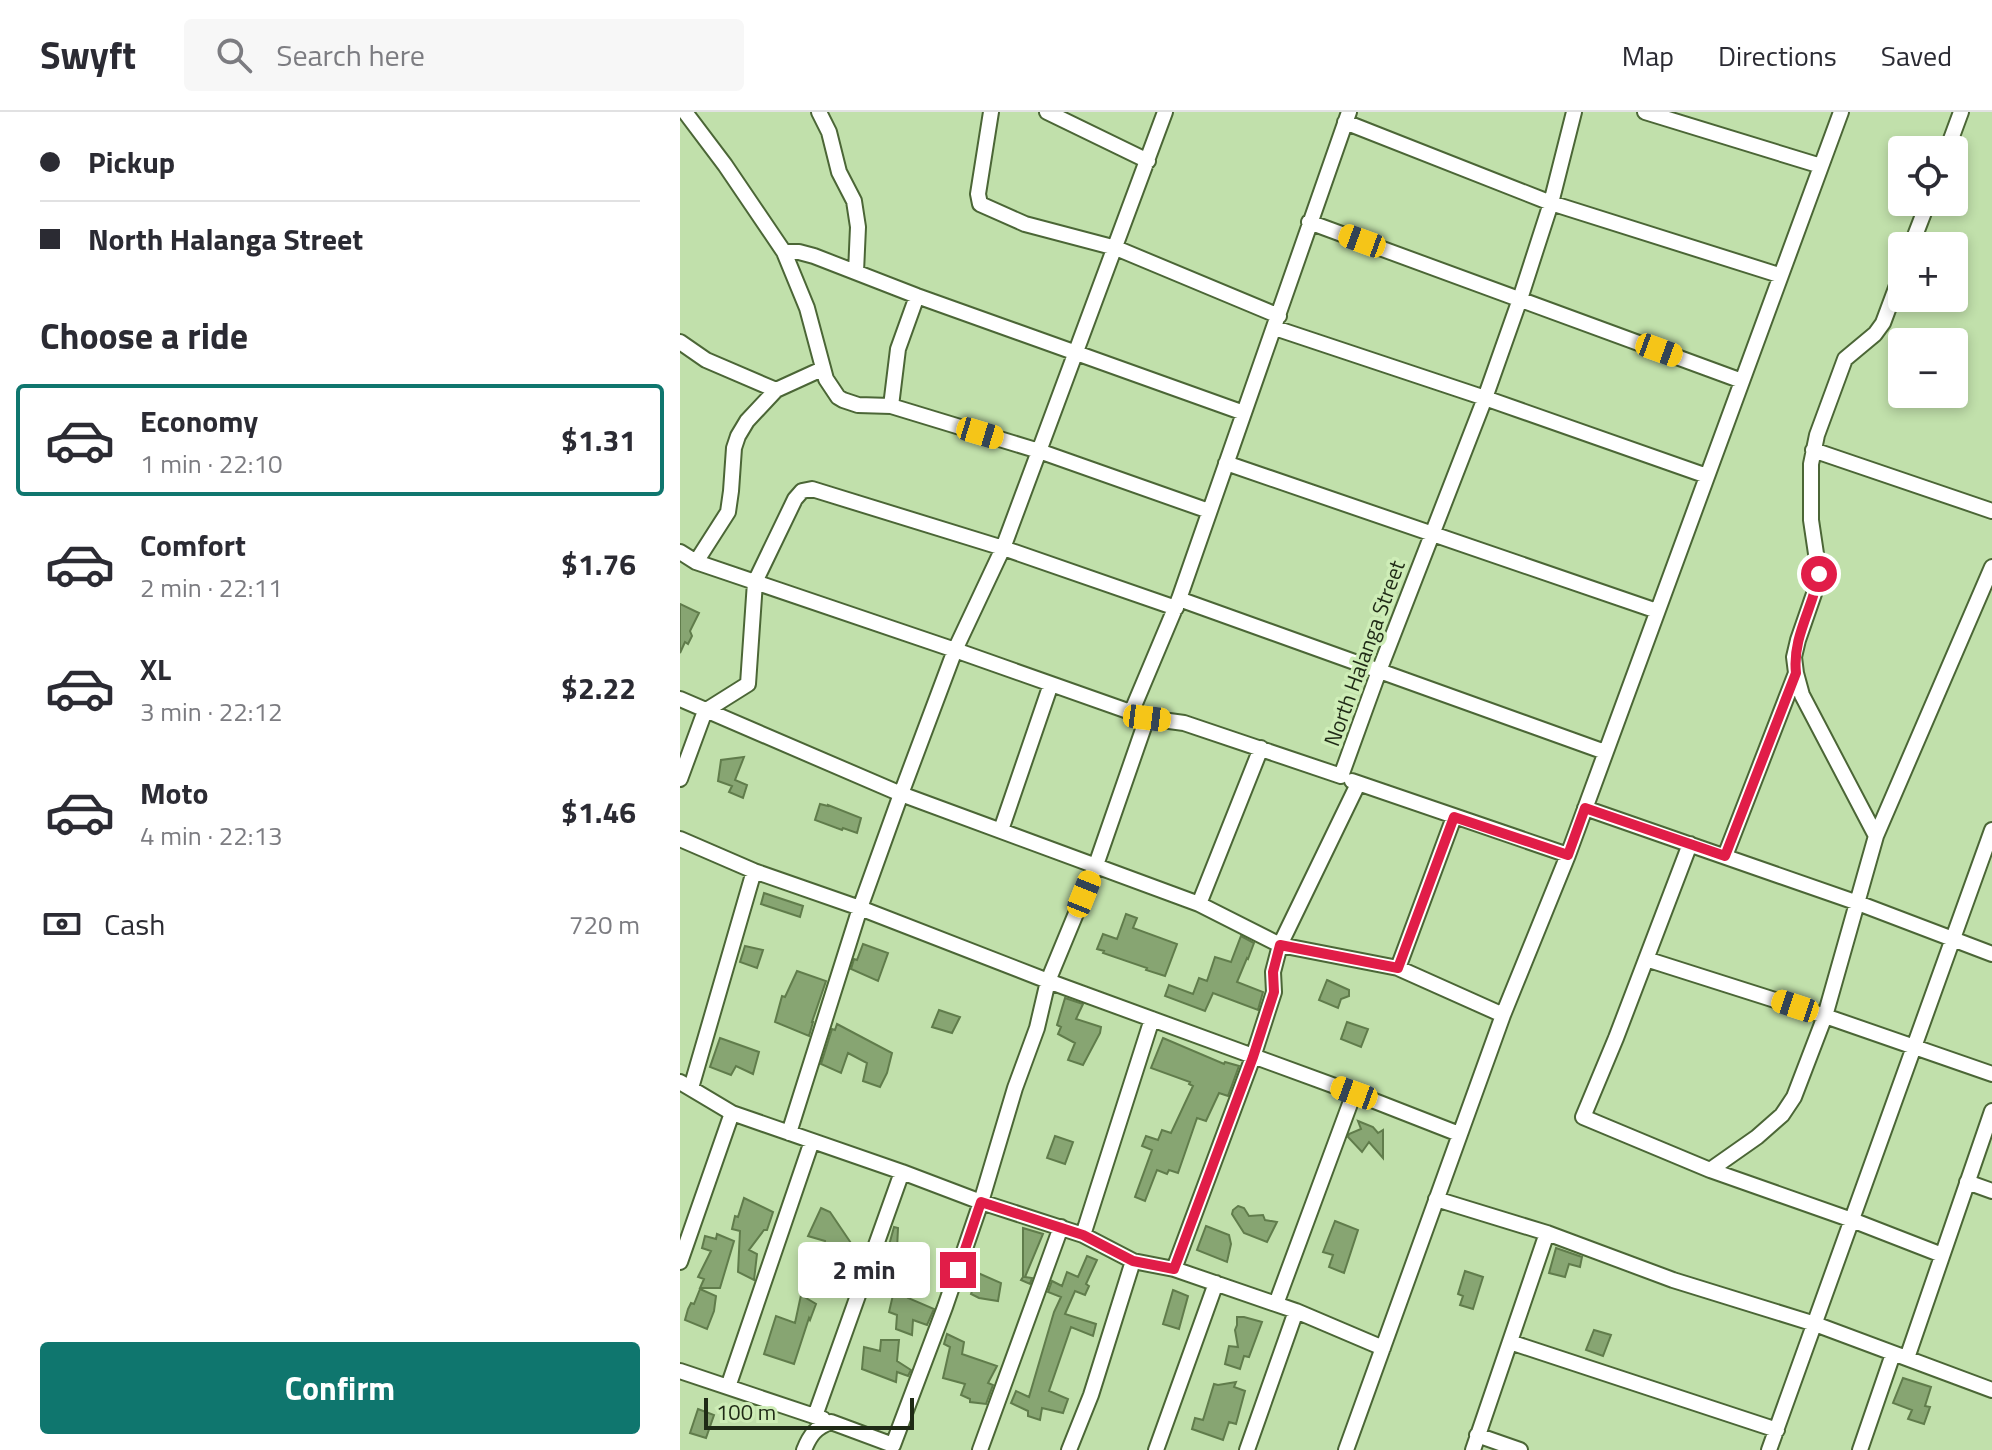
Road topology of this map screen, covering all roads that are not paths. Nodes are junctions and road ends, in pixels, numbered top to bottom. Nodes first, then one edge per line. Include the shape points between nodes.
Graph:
1 (685, 112) edge
2 (819, 112) edge
3 (991, 112) edge
4 (1047, 112) edge
5 (1165, 112) edge
6 (1574, 112) edge
7 (1645, 112) edge
8 (1841, 112) edge
9 (1961, 112) edge
10 (1347, 117) edge
11 (1952, 136) edge
12 (1148, 161) junction
13 (1821, 166) junction
14 (1551, 203) junction
15 (1309, 222) junction
16 (1116, 248) junction
17 (784, 252) junction
18 (856, 272) junction
19 (1779, 275) junction
20 (917, 296) junction
21 (1520, 299) junction
22 (1888, 310) edge
23 (1277, 322) junction
24 (680, 342) edge
25 (1076, 352) junction
26 (822, 369) junction
27 (1742, 381) junction
28 (776, 390) junction
29 (1485, 398) junction
30 (891, 406) junction
31 (1244, 413) junction
32 (1813, 450) junction
33 (1039, 451) junction
34 (1226, 463) junction
35 (1707, 476) junction
36 (1209, 511) junction
37 (1992, 511) edge
38 (1432, 533) junction
39 (1003, 548) junction
40 (680, 552) edge
41 (696, 562) junction
42 (1992, 567) edge
43 (755, 582) junction
44 (1178, 604) junction
45 (1657, 611) junction
46 (955, 650) junction
47 (1379, 671) junction
48 (1796, 673) junction
49 (1051, 684) junction
50 (680, 699) edge
51 (705, 711) junction
52 (1131, 713) junction
53 (1147, 718) junction
54 (1261, 748) junction
55 (1605, 752) junction
56 (1341, 776) junction
57 (680, 779) edge
58 (1358, 784) junction
59 (901, 794) junction
60 (1585, 808) junction
61 (1454, 817) junction
62 (1001, 830) junction
63 (1992, 830) edge
64 (1876, 836) junction
65 (680, 839) edge
66 (1690, 844) junction
67 (1568, 855) junction
68 (1725, 856) junction
69 (1096, 865) junction
70 (754, 871) junction
71 (1858, 903) junction
72 (1199, 904) junction
73 (860, 908) junction
74 (1952, 939) junction
75 (1280, 945) junction
76 (1992, 954) edge
77 (1646, 959) junction
78 (1398, 968) junction
79 (1048, 981) junction
80 (1503, 1015) junction
81 (1825, 1016) junction
82 (1152, 1019) junction
83 (1914, 1046) junction
84 (1253, 1057) junction
85 (1992, 1074) edge
86 (686, 1085) edge
87 (1354, 1093) junction
88 (1992, 1111) edge
89 (732, 1113) junction
90 (789, 1133) junction
91 (1459, 1134) junction
92 (812, 1141) junction
93 (1710, 1170) junction
94 (902, 1172) junction
95 (1967, 1182) junction
96 (1992, 1191) edge
97 (1436, 1199) junction
98 (981, 1202) junction
99 (1852, 1220) junction
100 (1061, 1227) junction
101 (1547, 1233) junction
102 (1083, 1235) junction
103 (1942, 1255) junction
104 (1133, 1261) junction
105 (680, 1262) edge
106 (1174, 1269) junction
107 (1216, 1283) junction
108 (1276, 1304) junction
109 (1296, 1311) junction
110 (1815, 1324) junction
111 (1510, 1342) junction
112 (1383, 1348) junction
113 (1900, 1356) junction
114 (680, 1371) edge
115 (728, 1387) junction
116 (1992, 1390) edge
117 (815, 1416) junction
118 (831, 1422) junction
119 (1777, 1430) junction
120 (1477, 1435) junction
121 (893, 1445) junction
122 (804, 1450) edge
123 (909, 1450) edge
124 (980, 1450) edge
125 (1069, 1450) edge
126 (1156, 1450) edge
127 (1247, 1450) edge
128 (1346, 1450) edge
129 (1473, 1450) edge
130 (1520, 1450) edge
131 (1769, 1450) edge
132 (1860, 1450) edge

1 - 17 street
2 - 18 street via 855,204
3 - 16 street via 980,204 1025,224
4 - 12 street
5 - 12 street
6 - 14 street, North Halanga Street
7 - 13 street
8 - 13 street
9 - 11 street
10 - 14 street
10 - 15 street
12 - 16 street
13 - 19 street
14 - 19 street
14 - 21 street, North Halanga Street
15 - 21 street
15 - 23 street
16 - 23 street
16 - 25 street
17 - 18 street
17 - 26 street via 807,308
18 - 20 street
19 - 27 street
20 - 25 street
20 - 30 street via 898,349
21 - 27 street
21 - 29 street, North Halanga Street
22 - 32 street via 1875,334 1845,359
23 - 29 street
23 - 31 street
24 - 28 street via 706,360
25 - 31 street
25 - 33 street
26 - 28 street
26 - 30 street via 843,400
27 - 35 street
28 - 41 street via 738,436 728,512
29 - 35 street
29 - 38 street, North Halanga Street
30 - 33 street
31 - 34 street
32 - 37 street
32 - 48 street via 1811,520 1819,574 1794,657
33 - 36 street
33 - 39 street
34 - 36 street
34 - 38 street
35 - 45 street
36 - 44 street
38 - 45 street
38 - 47 street, North Halanga Street
39 - 43 street via 812,489 795,499
39 - 44 street
39 - 46 street
40 - 41 street, North Halanga Street
41 - 43 street, North Halanga Street
42 - 64 street
43 - 46 street, North Halanga Street
43 - 51 street via 748,684
44 - 47 street
44 - 52 street
45 - 55 street
46 - 49 street, North Halanga Street
46 - 59 street
47 - 55 street
47 - 56 street, North Halanga Street
48 - 64 street via 1802,695
48 - 68 street
49 - 52 street, North Halanga Street
49 - 62 street
50 - 51 street
51 - 57 street
51 - 59 street
52 - 53 street, North Halanga Street
53 - 54 street, North Halanga Street via 1184,723
53 - 69 street
54 - 56 street, North Halanga Street
54 - 72 street
55 - 60 street
56 - 58 street
58 - 61 street
58 - 75 street
59 - 62 street
59 - 73 street
60 - 66 street
60 - 67 street
61 - 67 street
61 - 78 street
62 - 69 street
63 - 74 street
64 - 71 street
65 - 70 street
66 - 68 street
66 - 77 street
67 - 80 street
68 - 71 street
69 - 72 street
69 - 79 street
70 - 73 street
70 - 86 street
71 - 74 street
71 - 81 street
72 - 75 street
73 - 79 street
73 - 90 street
74 - 76 street
74 - 83 street
75 - 78 street
75 - 84 street via 1274,992
77 - 81 street
77 - 93 street via 1583,1117
78 - 80 street
79 - 82 street
79 - 98 street
80 - 91 street
81 - 83 street
81 - 93 street via 1782,1115
82 - 84 street
82 - 102 street
83 - 85 street
83 - 99 street
84 - 87 street
84 - 106 street
86 - 89 street
87 - 91 street
87 - 108 street
88 - 95 street
89 - 90 street
89 - 105 street
90 - 92 street
91 - 97 street
92 - 94 street
92 - 115 street
93 - 99 street
94 - 98 street
94 - 117 street
95 - 96 street
95 - 103 street
97 - 101 street
97 - 112 street
98 - 100 street
98 - 121 street
99 - 103 street
99 - 110 street
100 - 102 street
100 - 124 street
101 - 110 street
101 - 111 street
102 - 104 street
103 - 113 street
104 - 106 street
104 - 125 street
106 - 107 street
107 - 108 street
107 - 126 street
108 - 109 street
109 - 112 street
109 - 127 street
110 - 113 street
110 - 119 street
111 - 119 street
111 - 120 street
112 - 128 street
113 - 116 street
113 - 132 street
114 - 115 street
115 - 117 street
117 - 118 street
118 - 121 street
118 - 122 street via 813,1433
119 - 131 street
120 - 129 street
120 - 130 street
121 - 123 street

